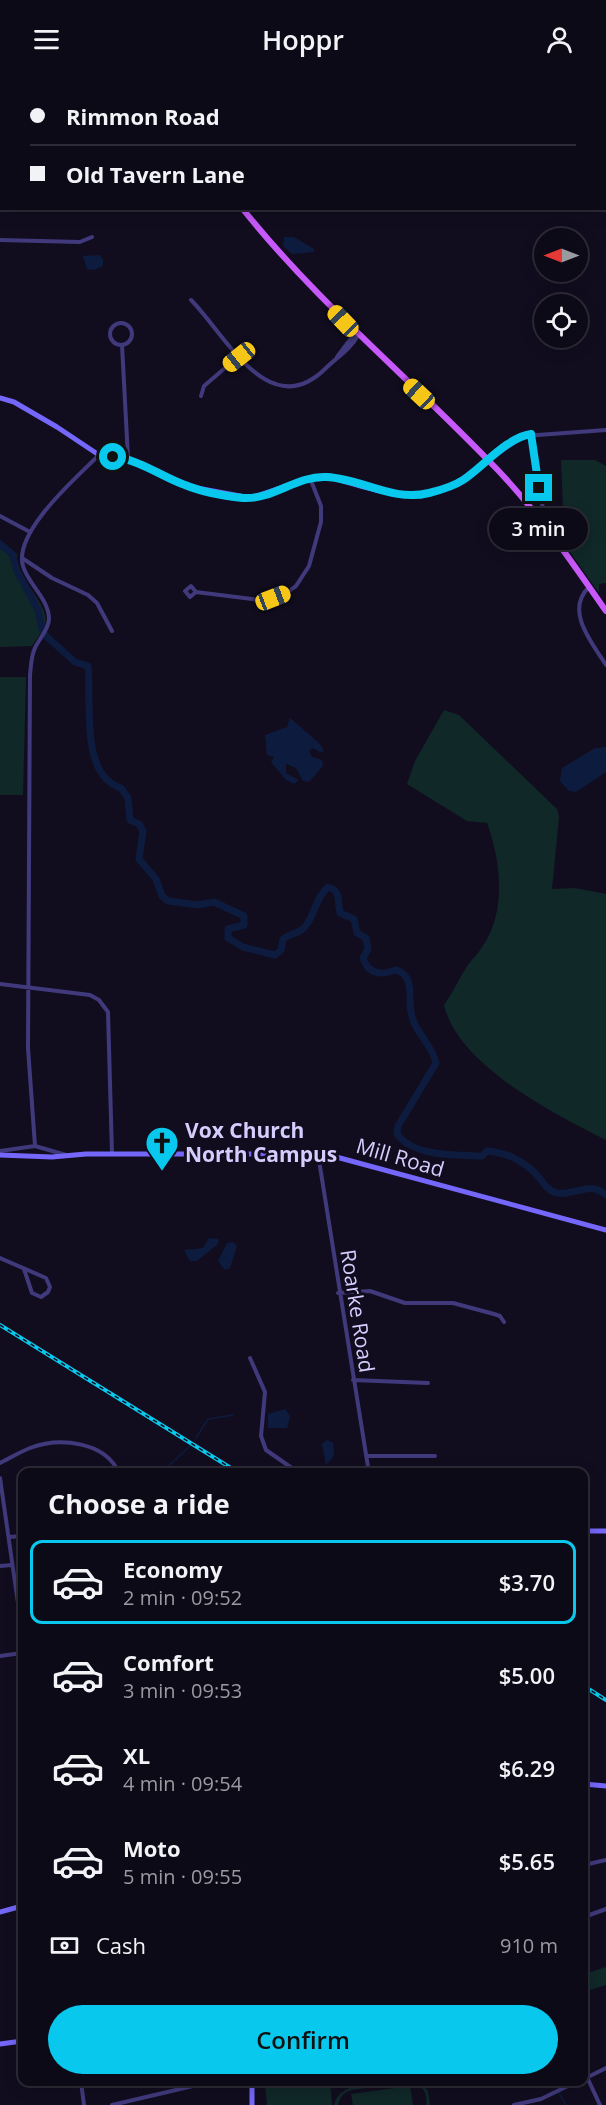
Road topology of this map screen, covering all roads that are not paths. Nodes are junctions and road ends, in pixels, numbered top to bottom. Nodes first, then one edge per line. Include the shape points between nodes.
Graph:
1 (244, 210) edge
2 (92, 237) dead end
3 (0, 240) edge
4 (191, 300) dead end
5 (358, 335) junction
6 (122, 345) junction
7 (239, 357) junction
8 (201, 396) dead end
9 (0, 398) edge
10 (606, 430) edge
11 (531, 434) junction
12 (99, 455) junction
13 (128, 458) junction
14 (489, 460) junction
15 (310, 478) junction
16 (0, 516) edge
17 (541, 519) junction
18 (30, 532) junction
19 (21, 558) junction
20 (589, 587) junction
21 (196, 592) dead end
22 (606, 611) edge
23 (112, 631) dead end
24 (606, 665) edge
25 (0, 984) edge
26 (29, 989) junction
27 (35, 1146) junction
28 (0, 1153) edge
29 (112, 1154) junction
30 (318, 1154) junction
31 (66, 1156) junction
32 (606, 1230) edge
33 (0, 1258) edge
34 (24, 1269) junction
35 (338, 1293) junction
36 (504, 1323) dead end
37 (250, 1358) dead end
38 (353, 1380) junction
39 (428, 1383) dead end
40 (366, 1456) junction
41 (435, 1456) dead end
42 (0, 1463) edge
43 (115, 1468) edge
44 (292, 1468) edge
45 (368, 1468) edge
46 (0, 1478) edge
47 (2, 1505) edge
48 (588, 1531) edge
49 (606, 1531) edge
50 (18, 1536) edge
51 (9, 1537) junction
52 (12, 1565) junction
53 (0, 1566) edge
54 (18, 1598) edge
55 (18, 1654) edge
56 (0, 1656) edge
57 (588, 1784) edge
58 (606, 1786) edge
59 (606, 1860) edge
60 (588, 1864) edge
61 (18, 1907) edge
62 (606, 1909) edge
63 (0, 1911) edge
64 (588, 1916) edge
65 (18, 2042) edge
66 (0, 2044) edge
67 (606, 2068) edge
68 (588, 2077) edge
69 (588, 2083) edge
70 (82, 2086) edge
71 (193, 2086) edge
72 (252, 2086) edge
73 (568, 2086) edge
74 (84, 2105) edge
75 (112, 2105) edge
76 (252, 2105) edge
77 (514, 2105) edge
78 (600, 2105) edge

1 - 5 main road
2 - 3 street via 80,242
4 - 7 street
5 - 7 street via 311,380 283,387 258,376
5 - 14 main road
6 - 6 street via 129,342 132,333 128,325 120,323 110,335
6 - 13 street
7 - 8 street via 204,386
9 - 12 street via 14,402
10 - 11 street
11 - 14 street via 517,439
11 - 17 street
12 - 13 street
12 - 18 street via 45,510
13 - 15 street via 186,486 240,498 261,496
14 - 15 street via 461,481 417,495 387,494 329,477
14 - 17 main road
15 - 21 street via 321,506 321,522 309,566 296,585 285,594 260,600
16 - 18 street
17 - 20 main road
18 - 19 street
19 - 23 street via 51,578 88,595 97,603
19 - 26 street via 50,621 33,653 30,675
20 - 22 main road
20 - 24 street via 583,595 580,621
25 - 26 street
26 - 27 street
26 - 29 street via 90,995 108,1012
27 - 28 street
27 - 31 street
28 - 31 street, Mill Road
29 - 30 street, Mill Road
29 - 31 street, Mill Road
30 - 32 street, Mill Road
30 - 35 street, Roarke Road
33 - 34 street
34 - 34 street via 46,1278 48,1292 41,1297 32,1293
35 - 36 street via 370,1291 405,1303 453,1303 500,1316
35 - 38 street, Roarke Road
37 - 44 street via 265,1392 261,1436 266,1450
38 - 39 street
38 - 40 street, Roarke Road
40 - 41 street
40 - 45 street, Roarke Road
42 - 43 street via 43,1444 74,1443 92,1447
46 - 47 street
47 - 51 street
48 - 49 street
50 - 51 street
51 - 52 street
52 - 53 street
52 - 54 street
55 - 56 street
57 - 58 street
59 - 60 street
61 - 63 street
62 - 64 street
65 - 66 street
67 - 68 street
69 - 78 street
70 - 74 street
71 - 75 street
72 - 76 street
73 - 77 street via 541,2099

